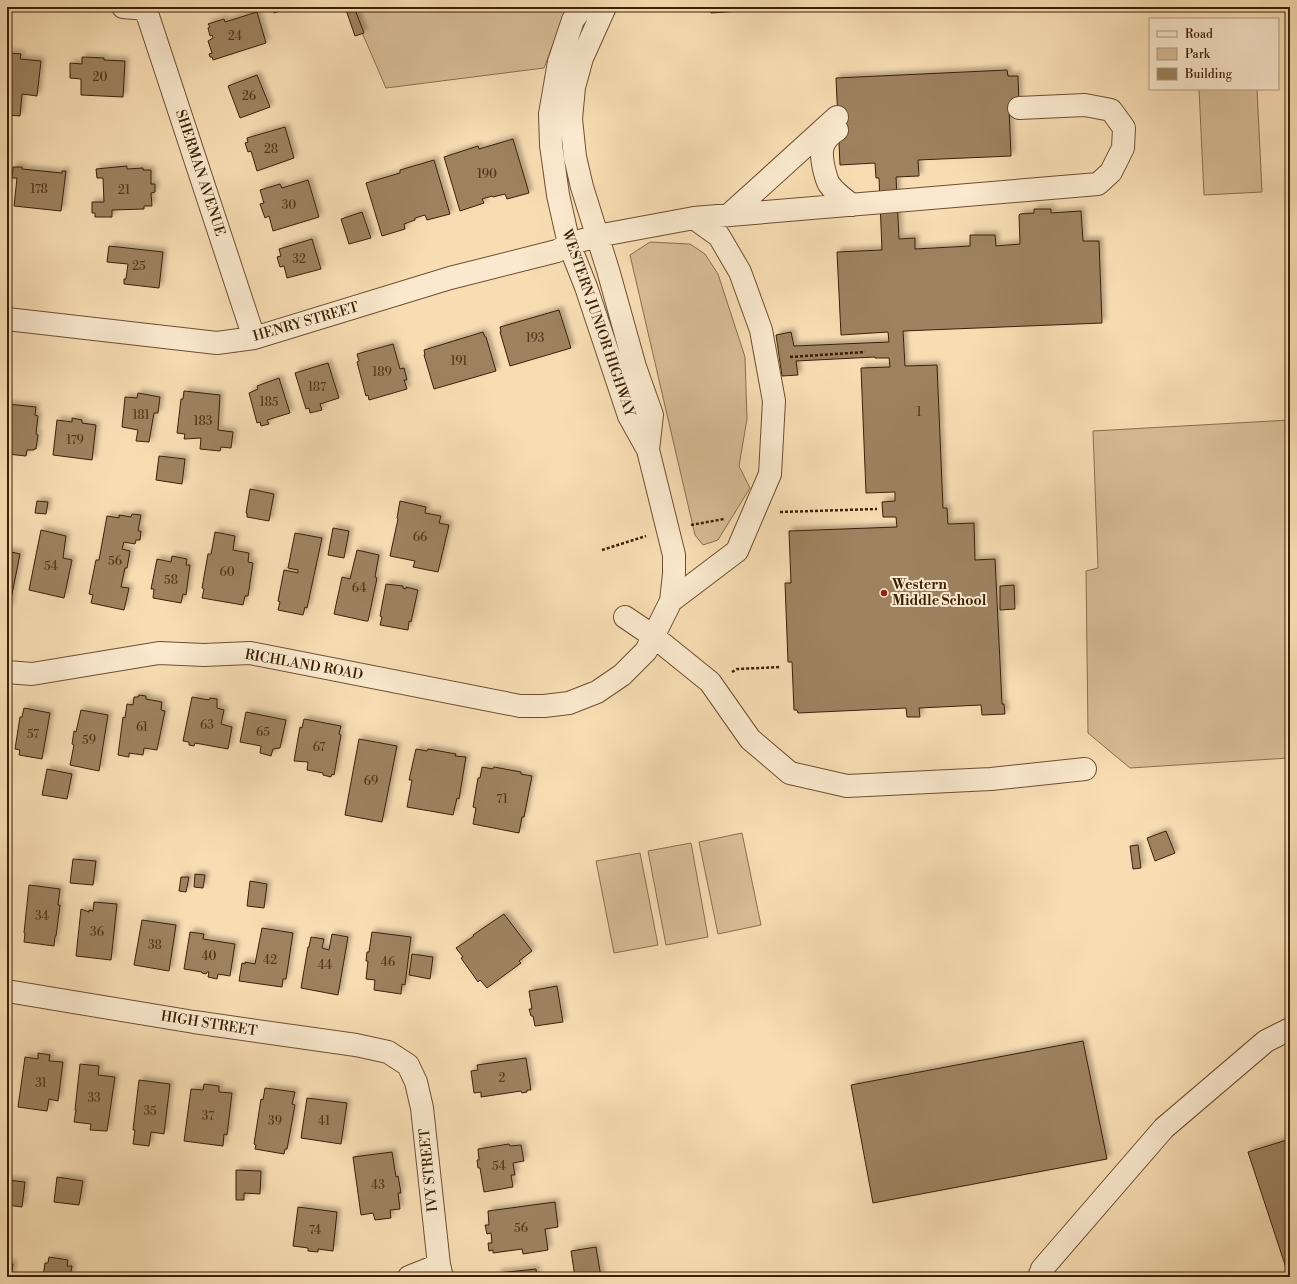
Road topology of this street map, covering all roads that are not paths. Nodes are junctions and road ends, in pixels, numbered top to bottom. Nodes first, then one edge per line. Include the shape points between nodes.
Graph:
1 (123, 7) edge
2 (583, 7) edge
3 (605, 7) edge
4 (145, 8) edge
5 (1019, 108) dead end
6 (852, 205) junction
7 (728, 215) junction
8 (694, 218) junction
9 (597, 236) junction
10 (569, 244) junction
11 (7, 319) edge
12 (254, 338) junction
13 (648, 450) junction
14 (671, 601) junction
15 (625, 617) dead end
16 (653, 636) junction
17 (7, 672) edge
18 (528, 706) joint
19 (1085, 769) dead end
20 (7, 991) edge
21 (1290, 1029) edge
22 (408, 1065) joint
23 (440, 1271) edge
24 (409, 1277) edge
25 (1039, 1277) edge

1 - 4 street
2 - 10 street, WESTERN JUNIOR HIGHWAY via 573,20 559,62 550,114 550,145
3 - 9 street, WESTERN JUNIOR HIGHWAY via 582,58 574,87 571,119 575,157
4 - 12 street, SHERMAN AVENUE
5 - 6 street, HENRY STREET via 1085,105 1111,110 1124,128 1123,148 1111,172 1098,184
6 - 7 street, HENRY STREET
6 - 7 street via 828,183 822,160 821,152 828,135 838,123
7 - 8 street, HENRY STREET
8 - 9 street, HENRY STREET
8 - 14 street via 719,236 740,272 761,330 774,401 770,474 737,551
9 - 10 street, HENRY STREET
9 - 13 street, WESTERN JUNIOR HIGHWAY via 635,367 652,415
10 - 12 street, HENRY STREET via 557,251 450,278
10 - 13 street, WESTERN JUNIOR HIGHWAY via 629,416
11 - 12 street, HENRY STREET via 217,343
13 - 14 street, WESTERN JUNIOR HIGHWAY via 674,555
14 - 16 street, WESTERN JUNIOR HIGHWAY
15 - 16 street
16 - 18 street, WESTERN JUNIOR HIGHWAY via 646,651 622,675 597,692 569,703
16 - 19 street via 710,682 750,739 790,773 847,786 991,779
17 - 18 street, RICHLAND ROAD via 32,674 159,653 250,653
20 - 22 street, HIGH STREET via 194,1022 356,1045 388,1052
21 - 25 street via 1266,1041 1164,1128 1042,1269
22 - 23 street, IVY STREET via 416,1082 422,1108
23 - 24 street

